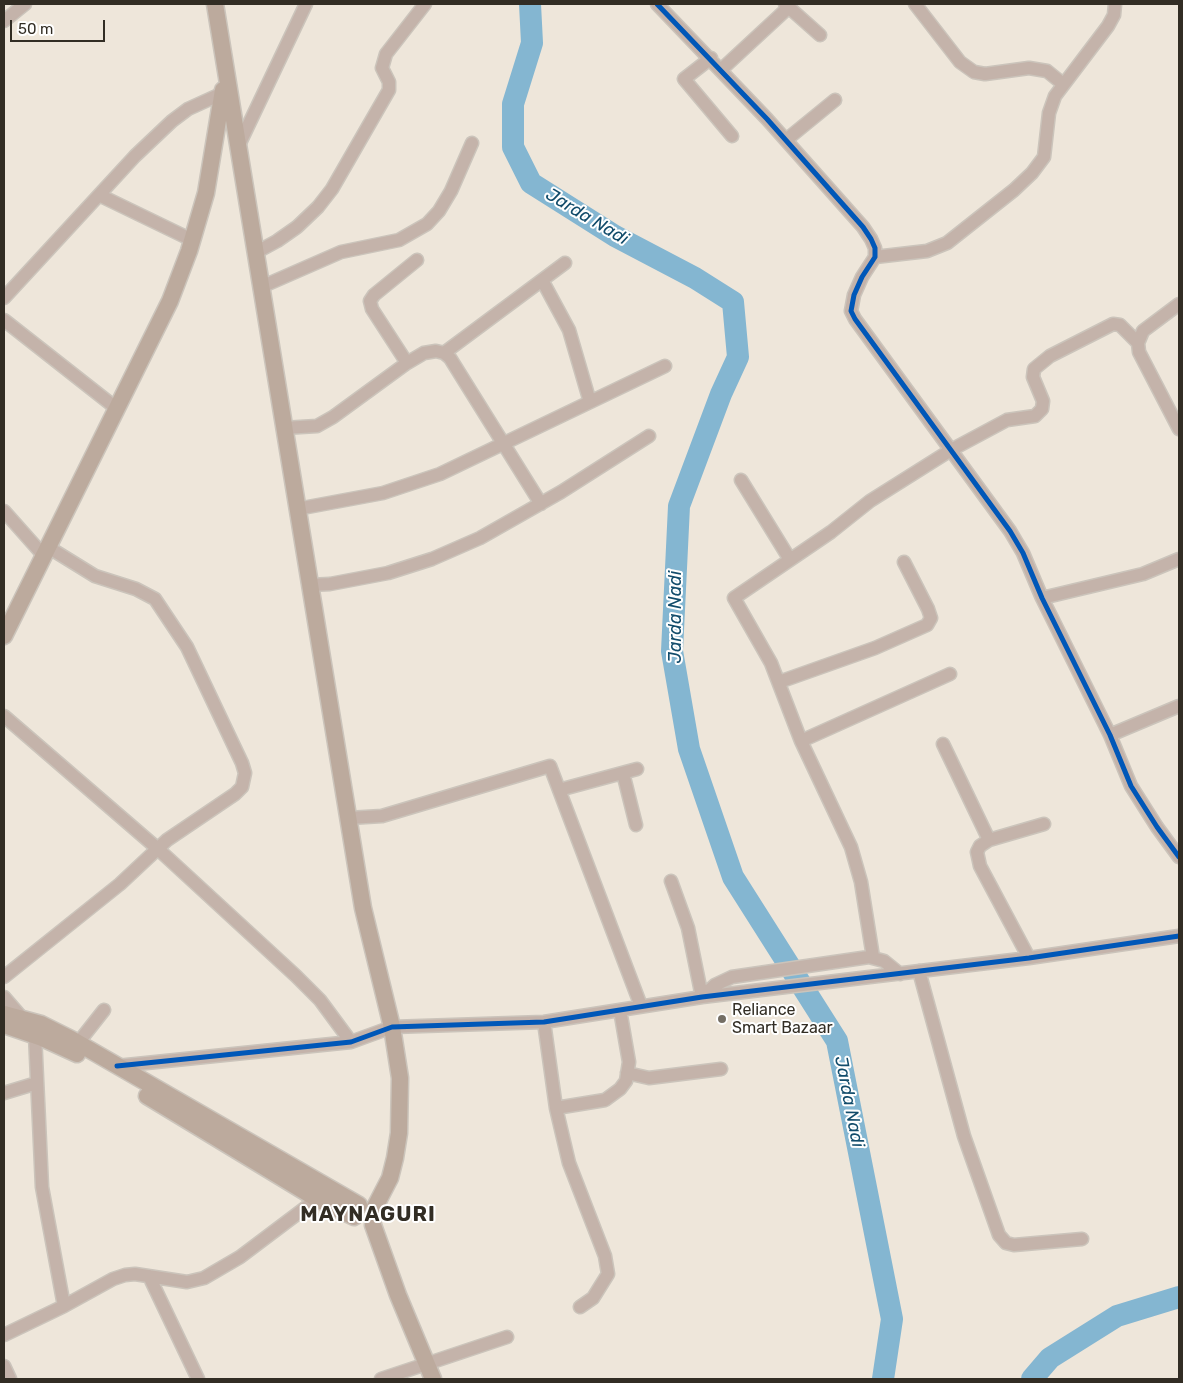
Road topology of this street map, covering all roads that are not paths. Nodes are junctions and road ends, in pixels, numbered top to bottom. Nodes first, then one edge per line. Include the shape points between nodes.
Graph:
1 (25, 4) edge
2 (215, 4) edge
3 (306, 4) edge
4 (425, 4) edge
5 (657, 4) edge
6 (915, 4) edge
7 (1115, 4) edge
8 (787, 6) edge
9 (4, 21) edge
10 (820, 35) dead end
11 (711, 58) junction
12 (722, 70) junction
13 (226, 72) junction
14 (1063, 84) junction
15 (223, 92) junction
16 (835, 100) dead end
17 (732, 136) dead end
18 (786, 140) junction
19 (472, 143) dead end
20 (238, 152) junction
21 (212, 159) junction
22 (99, 194) junction
23 (192, 240) junction
24 (255, 253) junction
25 (875, 257) junction
26 (417, 260) dead end
27 (565, 263) dead end
28 (542, 280) junction
29 (261, 287) junction
30 (4, 298) edge
31 (1179, 304) edge
32 (4, 320) edge
33 (1138, 343) junction
34 (444, 353) junction
35 (406, 363) junction
36 (665, 366) dead end
37 (590, 402) junction
38 (116, 408) junction
39 (284, 428) junction
40 (1179, 429) edge
41 (649, 436) dead end
42 (503, 444) junction
43 (951, 450) junction
44 (741, 480) dead end
45 (541, 504) junction
46 (297, 509) junction
47 (4, 511) edge
48 (46, 552) junction
49 (789, 558) junction
50 (1179, 559) edge
51 (904, 562) dead end
52 (310, 585) junction
53 (1042, 598) junction
54 (4, 636) edge
55 (950, 674) dead end
56 (779, 682) junction
57 (1179, 706) edge
58 (4, 716) edge
59 (1110, 735) junction
60 (801, 742) junction
61 (942, 744) dead end
62 (637, 769) dead end
63 (623, 773) junction
64 (559, 790) junction
65 (349, 818) junction
66 (1044, 824) dead end
67 (636, 826) dead end
68 (989, 840) junction
69 (158, 849) junction
70 (1179, 856) edge
71 (671, 880) dead end
72 (1179, 936) edge
73 (871, 956) junction
74 (1029, 958) junction
75 (919, 971) junction
76 (897, 974) junction
77 (4, 977) edge
78 (4, 997) edge
79 (702, 997) junction
80 (641, 1006) junction
81 (104, 1010) dead end
82 (620, 1010) junction
83 (4, 1014) edge
84 (24, 1019) junction
85 (544, 1022) junction
86 (4, 1026) edge
87 (392, 1027) junction
88 (35, 1035) junction
89 (351, 1042) junction
90 (78, 1043) junction
91 (117, 1066) junction
92 (721, 1069) dead end
93 (627, 1073) junction
94 (37, 1083) junction
95 (4, 1093) edge
96 (556, 1108) junction
97 (317, 1198) junction
98 (363, 1210) junction
99 (1082, 1239) dead end
100 (149, 1276) junction
101 (64, 1306) junction
102 (580, 1307) dead end
103 (4, 1335) edge
104 (507, 1337) dead end
105 (4, 1366) edge
106 (430, 1372) edge
107 (10, 1379) edge
108 (198, 1379) edge
109 (381, 1379) edge

1 - 9 street
2 - 13 main road
3 - 20 street
4 - 24 street via 386,54 382,68 389,90 332,189 318,207 296,226
5 - 11 street
6 - 14 street via 960,62 974,72 985,74 1030,68 1047,71
7 - 14 street via 1108,26
8 - 10 street
8 - 12 street
11 - 12 street
11 - 17 street via 684,79
12 - 18 street
13 - 15 main road
13 - 20 main road
14 - 25 street via 1049,113 1044,157 1014,190 936,249
15 - 21 main road
15 - 22 street via 188,109 172,121
16 - 18 street
18 - 25 street via 863,227 875,248
19 - 29 street via 452,191 426,224 399,240 341,252
20 - 21 main road
20 - 24 main road
21 - 23 main road
22 - 23 street
22 - 30 street
23 - 38 main road via 170,301
24 - 29 main road
25 - 43 street via 862,277 851,311 865,336
26 - 35 street via 370,301
27 - 28 street
28 - 34 street
28 - 37 street via 569,330
29 - 39 main road
31 - 33 street via 1144,332
32 - 38 street
33 - 40 street
33 - 43 street via 1120,325 1113,324 1050,356 1034,369 1043,401 1042,409 1035,416 1007,420
34 - 35 street via 424,353
34 - 42 street
35 - 39 street via 317,426
36 - 37 street
37 - 42 street
38 - 48 main road
39 - 46 main road
41 - 45 street
42 - 45 street
42 - 46 street via 410,485 352,500
43 - 49 street
43 - 53 street via 1014,538
44 - 49 street
45 - 52 street via 480,538 432,559 370,577
46 - 52 main road
47 - 48 street
48 - 54 main road
48 - 69 street via 95,576 136,589 154,600 187,647 242,763 245,773 242,787
49 - 56 street via 734,598
50 - 53 street via 1143,574
51 - 56 street via 931,618 927,625 875,648
52 - 65 main road
53 - 59 street
55 - 60 street
56 - 60 street
57 - 59 street
58 - 69 street
59 - 70 street via 1131,786
60 - 73 street via 857,865
61 - 68 street
62 - 63 street
63 - 64 street
63 - 67 street
64 - 65 street via 550,766 382,816
64 - 80 street
65 - 87 main road via 363,908
66 - 68 street
68 - 74 street via 977,852 980,866
69 - 77 street via 120,884
69 - 89 street via 320,1000
71 - 79 street via 688,928
72 - 74 street
73 - 76 street via 890,964
73 - 79 street via 742,975 721,982
74 - 75 street
75 - 76 street
75 - 99 street via 964,1136 999,1235 1006,1243 1014,1245
76 - 79 street
78 - 84 street
79 - 80 street
80 - 82 street
81 - 90 street
82 - 85 street
82 - 93 street via 629,1062
83 - 84 main road
84 - 90 main road
85 - 87 street
85 - 96 street
86 - 88 main road
87 - 89 street
87 - 98 main road via 400,1078 399,1133 390,1178
88 - 94 street
88 - 97 main road via 79,1055
89 - 91 street
90 - 91 main road
91 - 98 main road
92 - 93 street via 649,1078
93 - 96 street via 620,1089 605,1100
94 - 95 street
94 - 101 street via 42,1187
96 - 102 street via 569,1163 608,1274 593,1298
97 - 98 main road
97 - 100 street via 240,1257 204,1278 187,1282
98 - 106 main road via 378,1216 373,1225
100 - 101 street via 135,1274 113,1279
100 - 108 street
101 - 103 street
104 - 106 street
105 - 107 street
106 - 109 street

